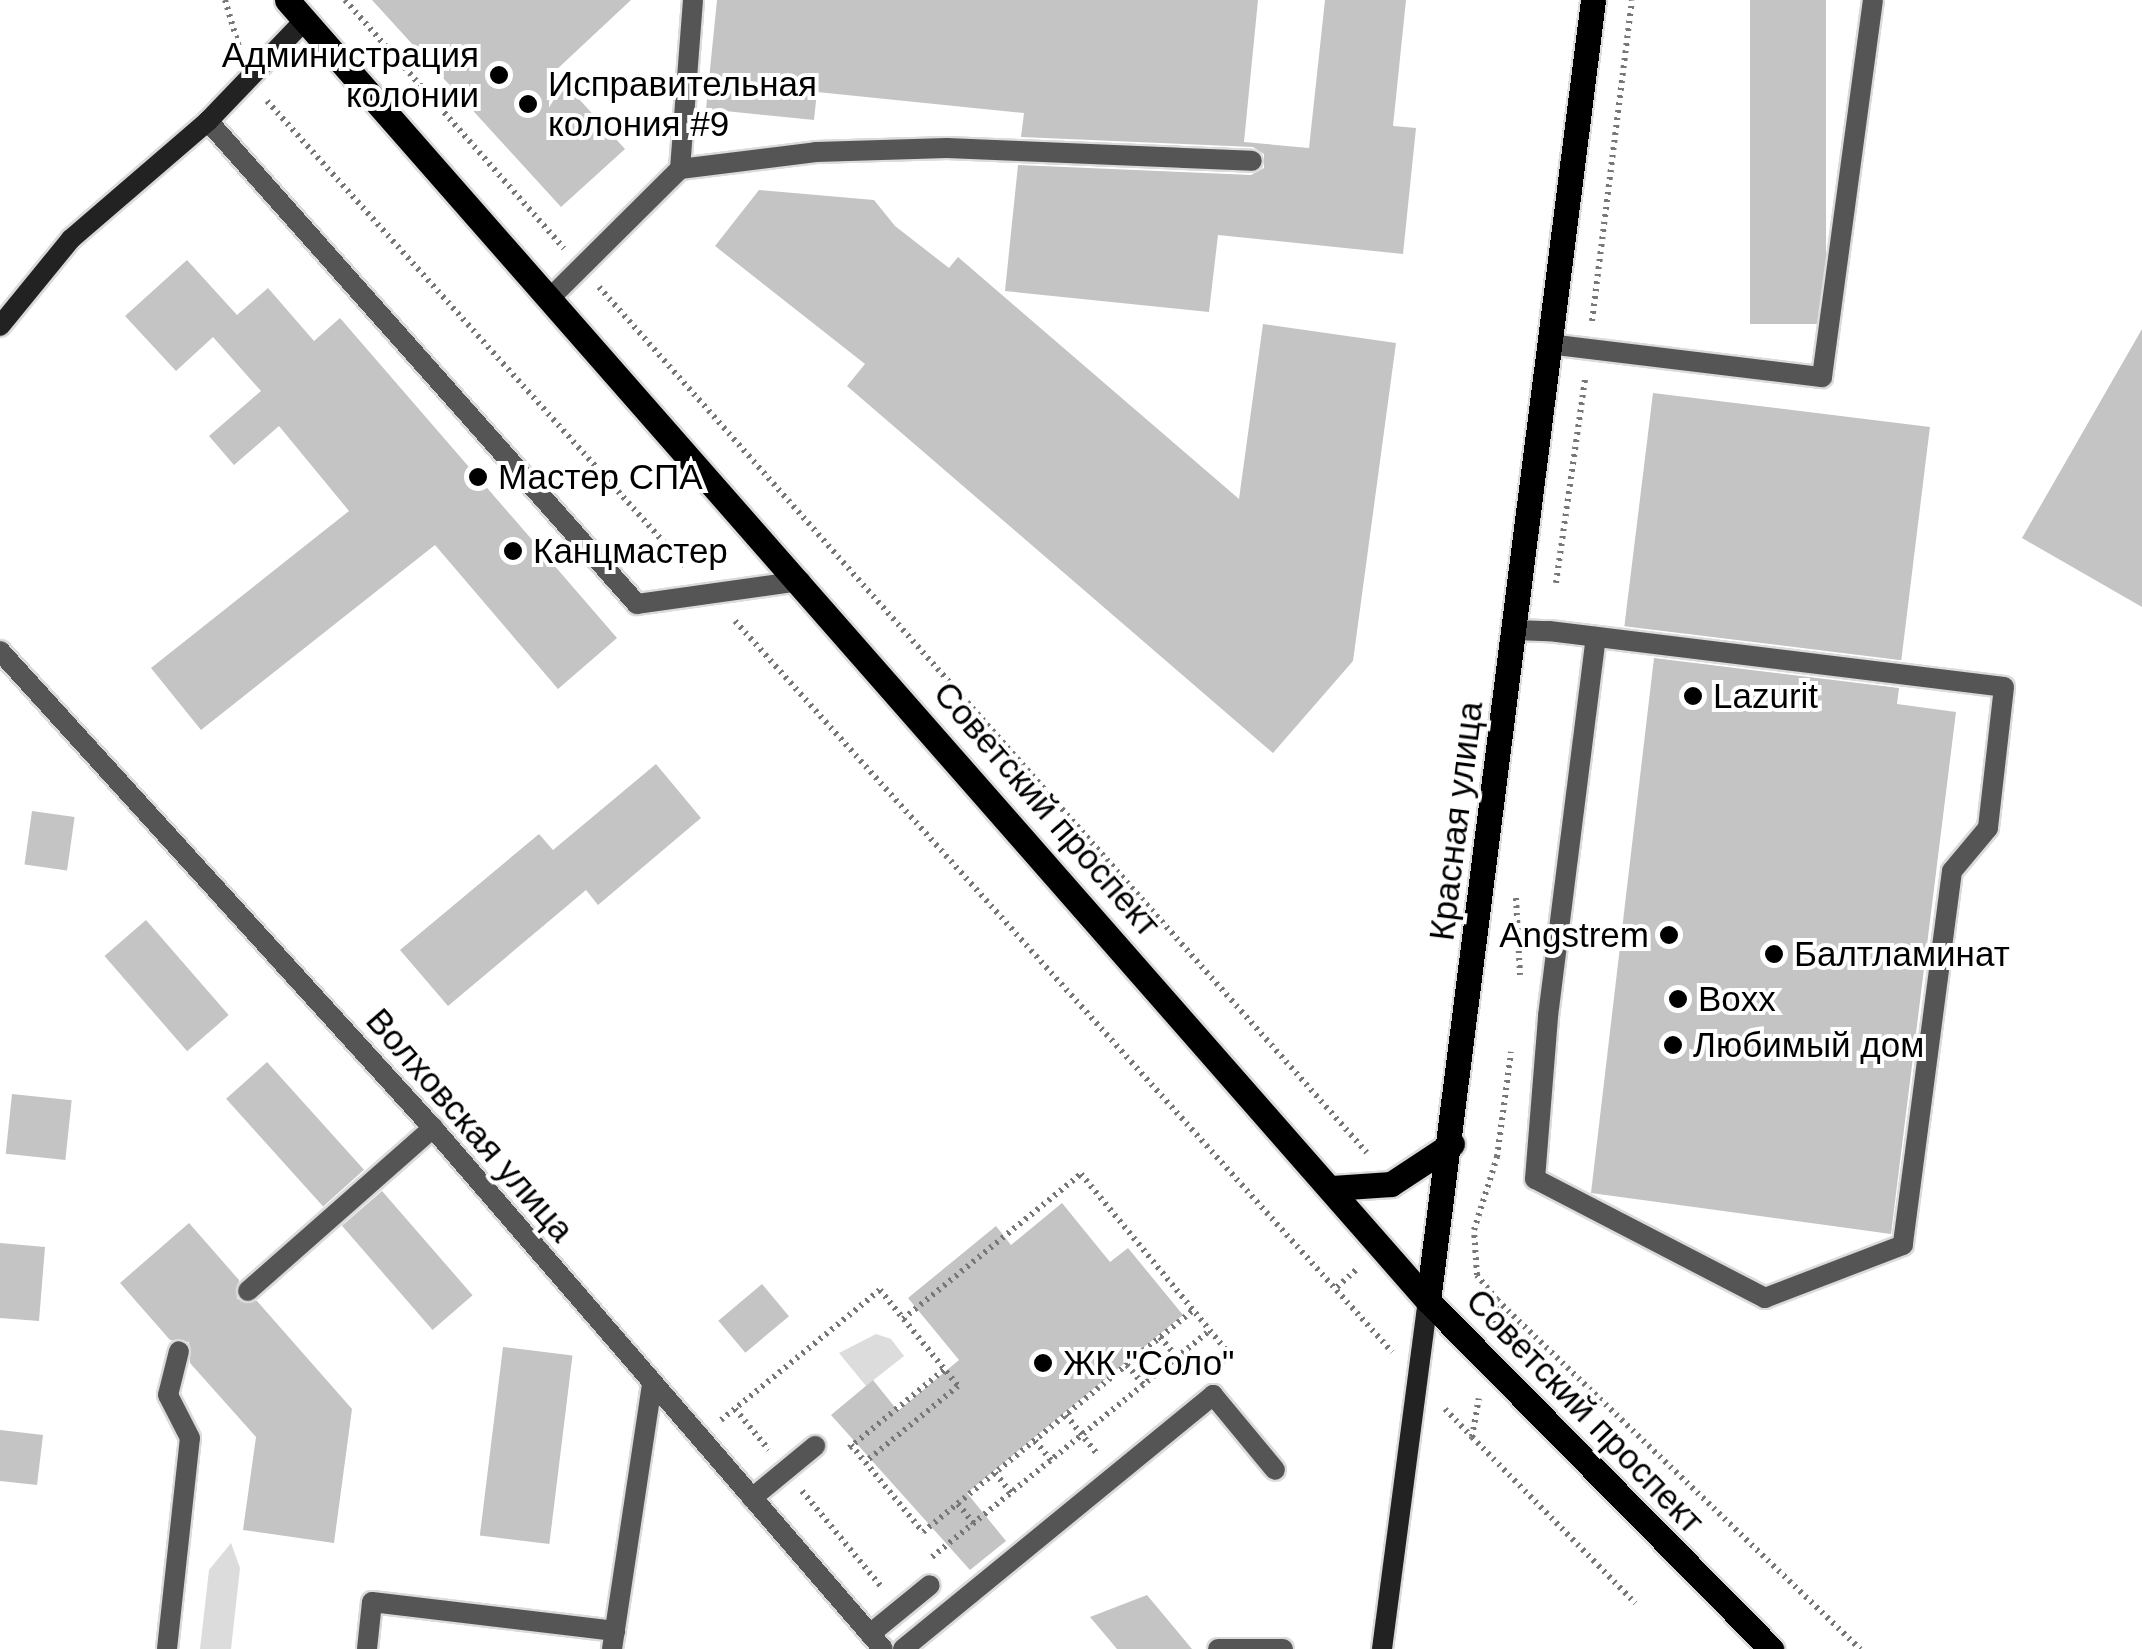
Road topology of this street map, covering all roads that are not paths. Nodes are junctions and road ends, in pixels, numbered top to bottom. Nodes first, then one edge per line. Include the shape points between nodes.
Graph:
1 (287, 0) edge
2 (693, 0) edge
3 (1593, 0) edge
4 (1873, 0) edge
5 (304, 22) junction
6 (208, 121) junction
7 (1252, 161) dead end
8 (680, 169) junction
9 (550, 298) junction
10 (0, 326) edge
11 (1548, 344) junction
12 (800, 581) junction
13 (1514, 630) junction
14 (1596, 637) junction
15 (0, 651) edge
16 (433, 1128) junction
17 (1452, 1144) junction
18 (1332, 1188) junction
19 (248, 1290) dead end
20 (1428, 1301) junction
21 (180, 1351) dead end
22 (652, 1385) junction
23 (815, 1446) dead end
24 (1275, 1470) dead end
25 (752, 1498) junction
26 (923, 1578) road end
27 (614, 1640) edge
28 (876, 1642) edge
29 (167, 1649) edge
30 (367, 1649) edge
31 (903, 1649) edge
32 (1218, 1649) edge
33 (1283, 1649) edge
34 (1382, 1649) edge
35 (1771, 1649) edge

1 - 5 main road, Советский проспект
2 - 8 street
3 - 11 main road, Красная улица
4 - 11 street via 1822,378
5 - 6 street
5 - 9 main road, Советский проспект
6 - 10 street via 71,238
6 - 12 street via 637,604
7 - 8 street via 947,148 816,152
8 - 9 street
9 - 12 main road, Советский проспект
11 - 13 main road, Красная улица
12 - 18 main road, Советский проспект
13 - 14 street
13 - 17 main road, Красная улица
14 - 14 street via 2004,687 1988,828 1952,870 1903,1245 1765,1298 1535,1179 1548,1016
15 - 16 street, Волховская улица
16 - 19 street
16 - 22 street, Волховская улица
17 - 18 main road via 1391,1184
17 - 20 main road, Красная улица
18 - 20 main road, Советский проспект
20 - 34 street, Красная улица
20 - 35 main road, Советский проспект
21 - 29 street via 168,1395 190,1438
22 - 25 street, Волховская улица
22 - 27 street
23 - 25 street
24 - 31 street via 1213,1395
25 - 28 street, Волховская улица
26 - 28 street
27 - 30 street via 372,1602
32 - 33 street

